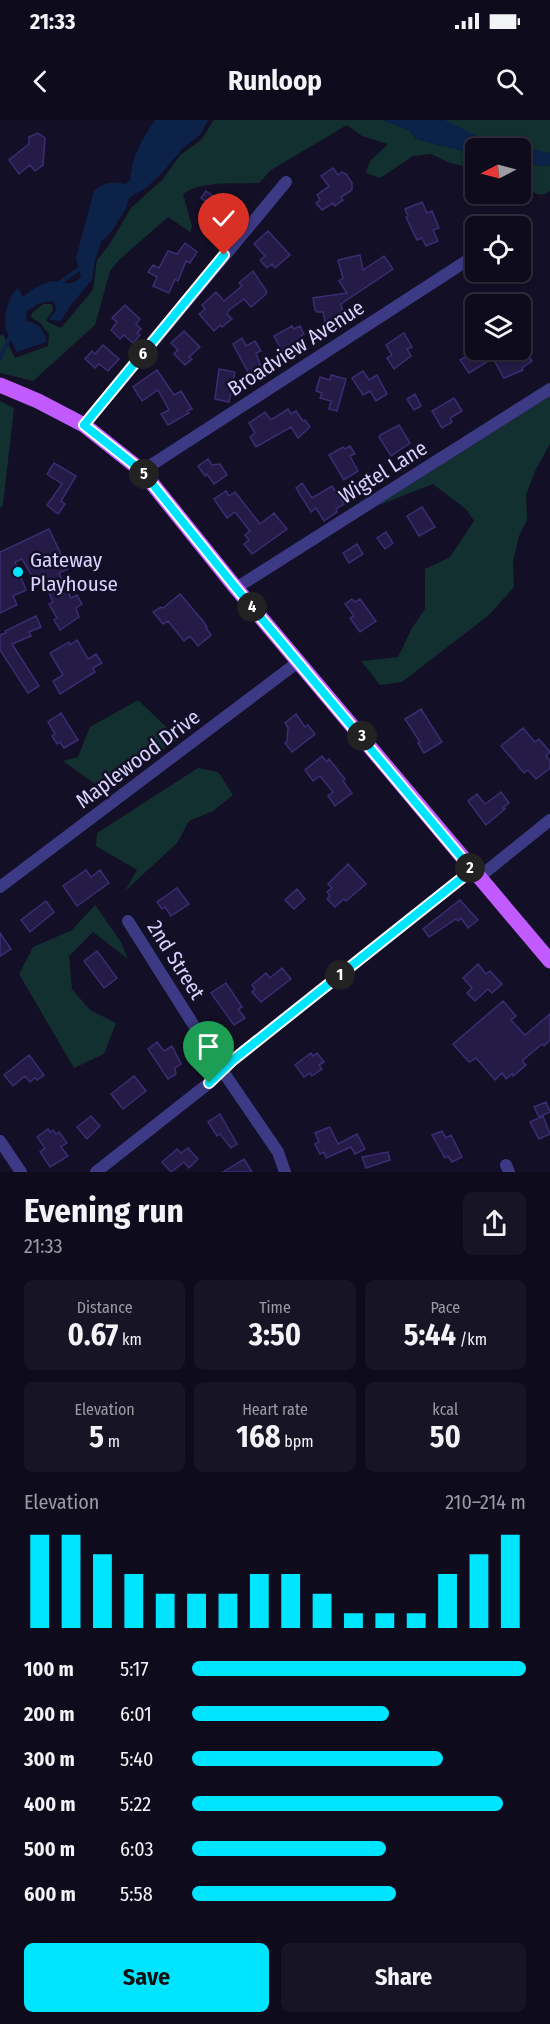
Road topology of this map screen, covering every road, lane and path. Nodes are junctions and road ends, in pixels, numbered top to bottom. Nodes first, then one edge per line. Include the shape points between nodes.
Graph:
1 (286, 182) dead end
2 (465, 262) edge
3 (0, 385) edge
4 (550, 389) edge
5 (84, 425) junction
6 (142, 471) junction
7 (236, 588) junction
8 (298, 662) junction
9 (550, 820) edge
10 (475, 874) junction
11 (0, 887) edge
12 (128, 921) dead end
13 (550, 962) edge
14 (222, 1070) junction
15 (0, 1141) edge
16 (21, 1172) edge
17 (96, 1172) edge
18 (285, 1172) edge

1 - 5 street
2 - 6 street, Broadview Avenue
3 - 5 main road
4 - 7 street, Wigtel Lane
5 - 6 main road
6 - 7 main road
7 - 8 main road
8 - 10 main road
8 - 11 street, Maplewood Drive
9 - 10 street
10 - 13 main road
10 - 14 street
12 - 14 street, 2nd Street
14 - 17 street
14 - 18 street, 2nd Street via 278,1152
15 - 16 street

